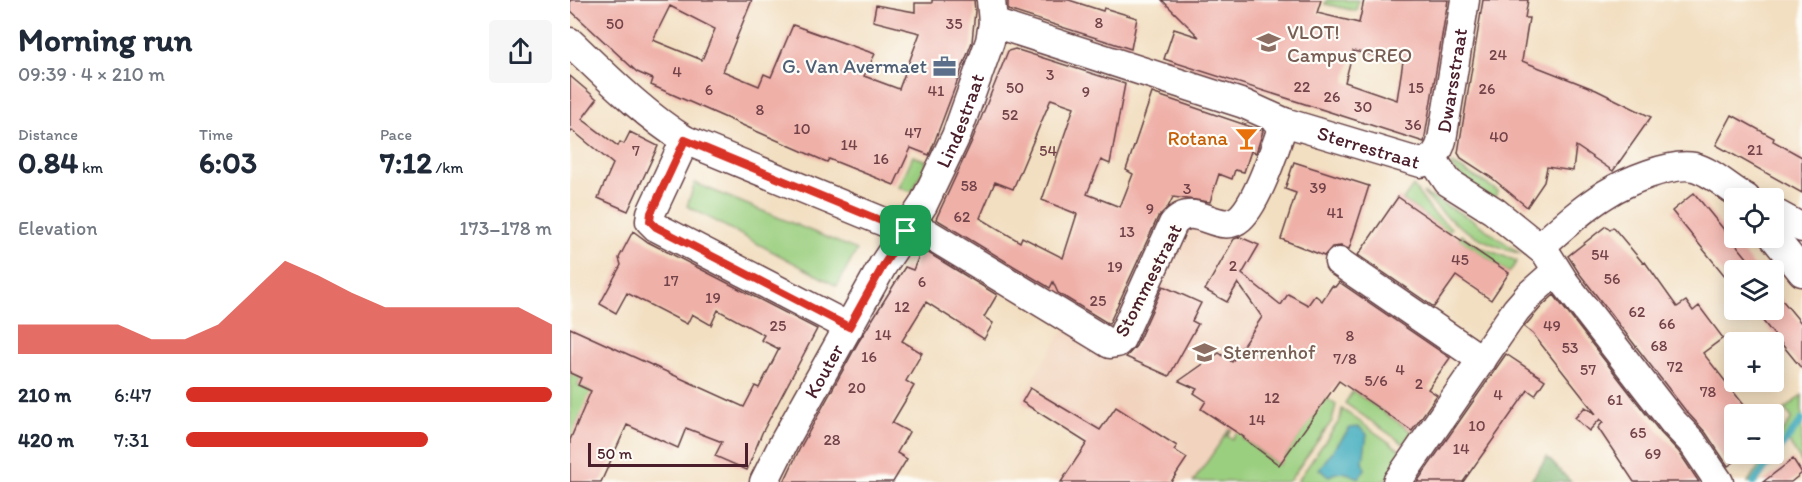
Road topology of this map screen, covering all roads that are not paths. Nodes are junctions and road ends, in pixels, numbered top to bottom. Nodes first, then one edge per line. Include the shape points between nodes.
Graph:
1 (1465, 0) edge
2 (992, 11) edge
3 (570, 42) edge
4 (1284, 122) junction
5 (685, 140) junction
6 (1432, 158) junction
7 (1732, 188) edge
8 (1784, 218) edge
9 (1802, 228) edge
10 (906, 231) junction
11 (1540, 247) junction
12 (1787, 253) edge
13 (1339, 262) dead end
14 (1557, 271) junction
15 (849, 327) junction
16 (1482, 360) junction
17 (765, 482) edge
18 (1397, 482) edge
19 (1719, 482) edge

1 - 6 street, Dwarsstraat via 1442,140
2 - 4 street, Sterrestraat
2 - 10 street, Lindestraat via 990,41 956,136
3 - 5 street via 638,106
4 - 6 street, Sterrestraat via 1412,162
4 - 10 street, Stommestraat via 1254,197 1239,219 1222,223 1187,214 1173,224 1118,343 1106,343 927,233
5 - 10 street
5 - 15 street via 650,221
6 - 11 street, Sterrestraat via 1448,182
7 - 11 street via 1686,166 1653,173 1606,193
8 - 9 street
9 - 12 street
10 - 15 street, Kouter
11 - 14 street, Sterrestraat
13 - 16 street
14 - 16 street via 1516,310
14 - 19 street, Sterrestraat
15 - 17 street, Kouter
16 - 18 street

